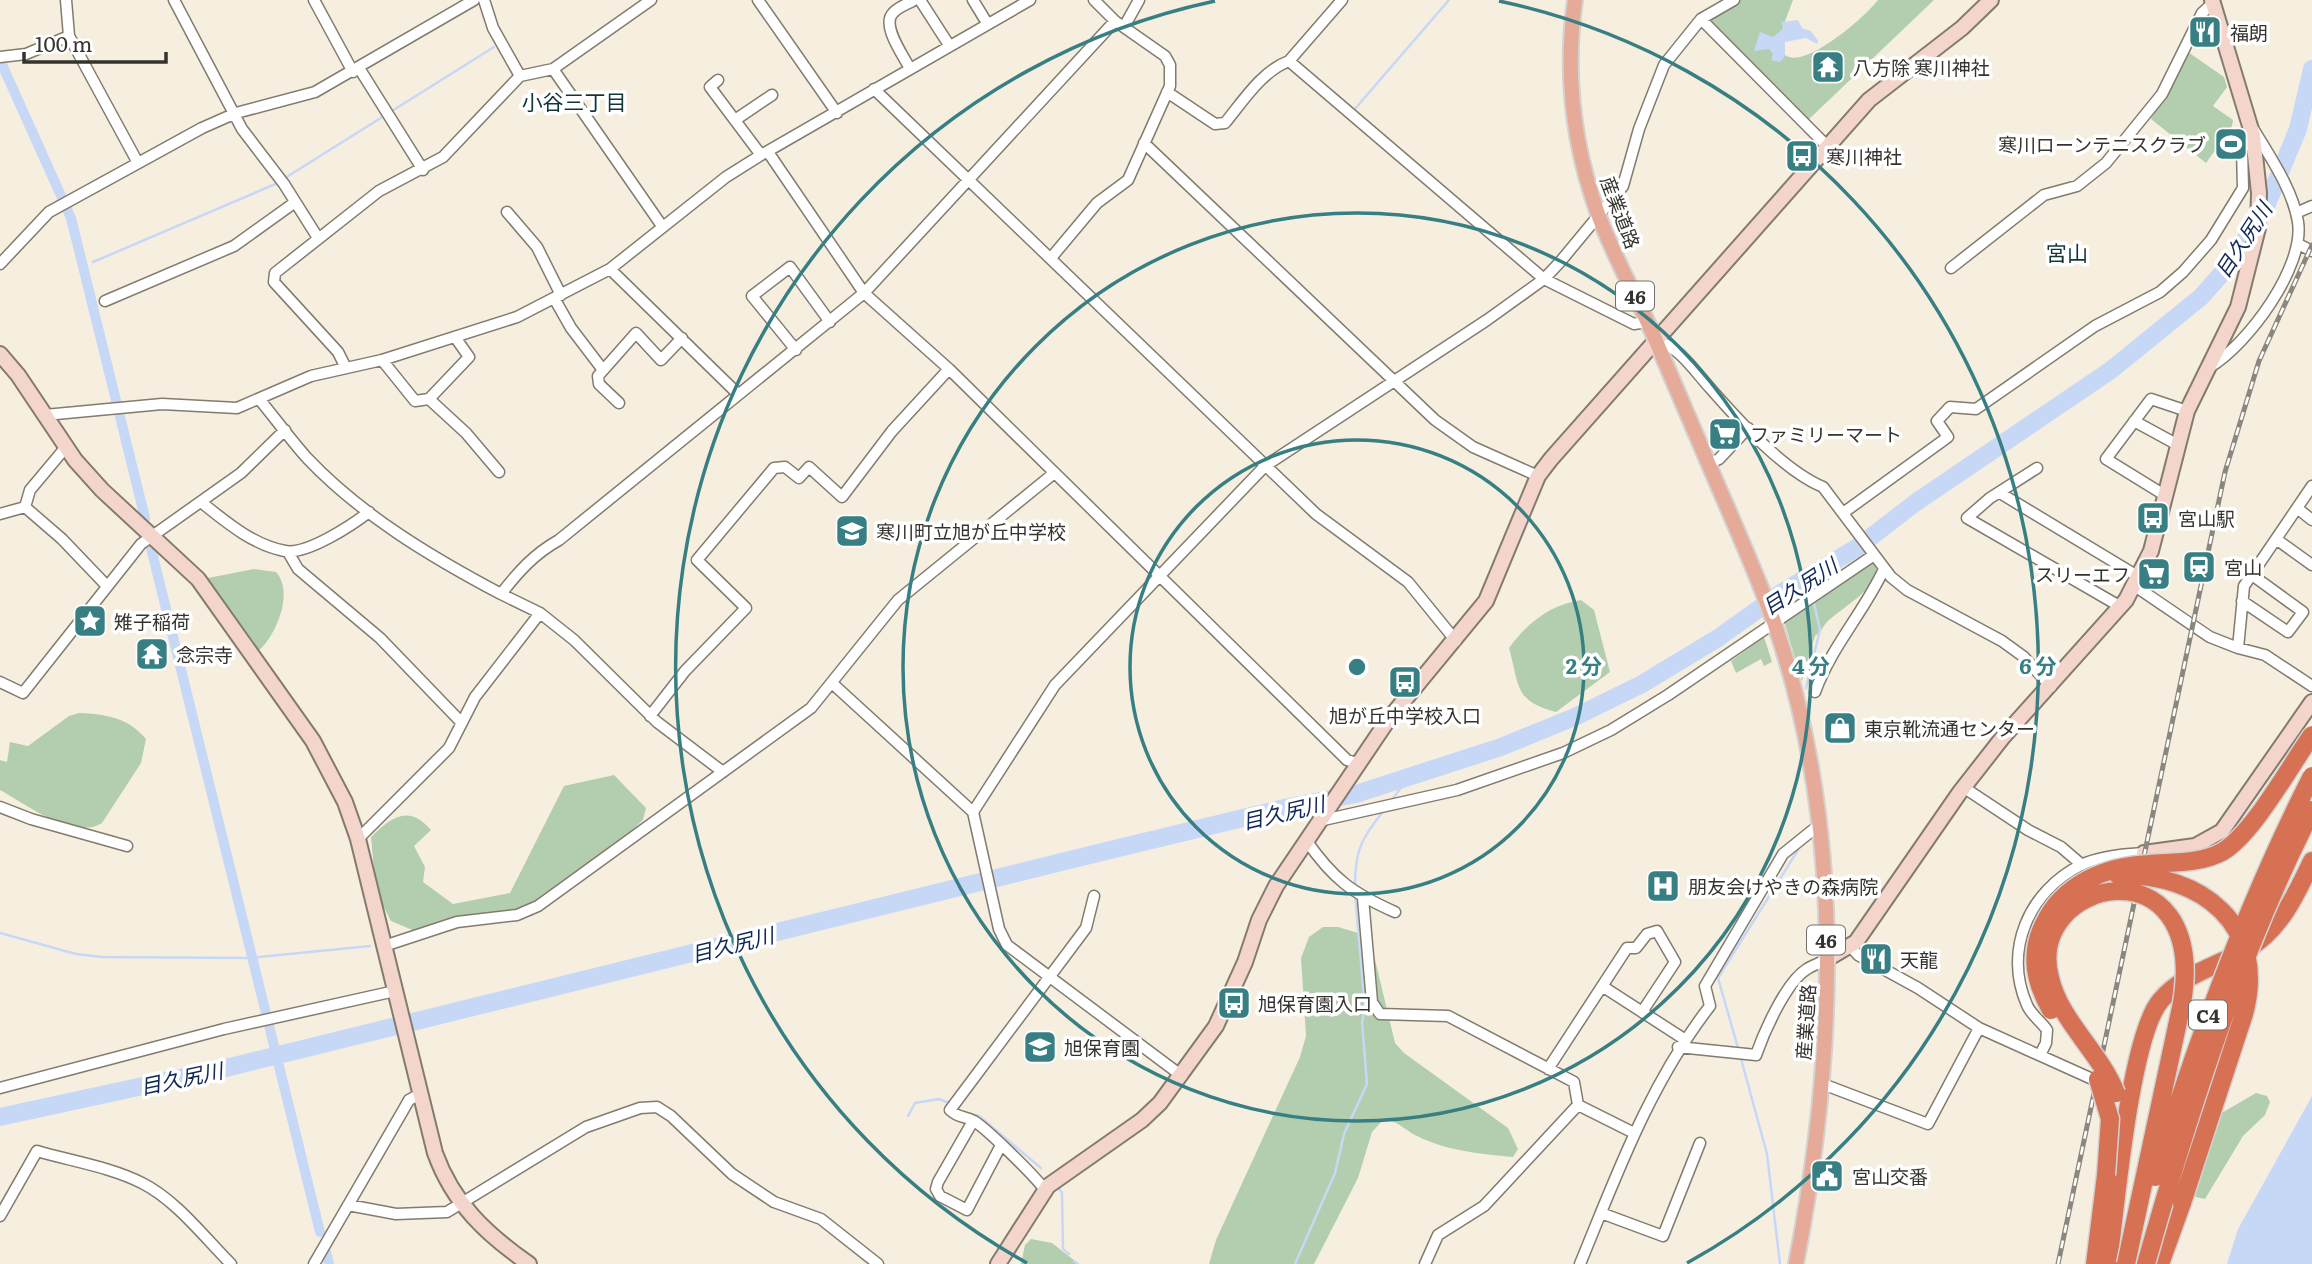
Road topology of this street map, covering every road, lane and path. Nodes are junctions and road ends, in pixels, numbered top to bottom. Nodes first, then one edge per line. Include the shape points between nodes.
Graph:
1 (66, 0) edge
2 (174, 0) edge
3 (314, 0) edge
4 (474, 0) edge
5 (484, 0) edge
6 (651, 0) edge
7 (758, 0) edge
8 (914, 0) edge
9 (920, 0) edge
10 (974, 0) edge
11 (1030, 0) edge
12 (1094, 0) edge
13 (1139, 0) edge
14 (1342, 0) edge
15 (1575, 0) edge
16 (1734, 0) edge
17 (1991, 0) edge
18 (2198, 0) edge
19 (2211, 3) edge
20 (1702, 19) junction
21 (987, 23) junction
22 (1119, 24) junction
23 (69, 36) junction
24 (949, 45) junction
25 (1, 57) edge
26 (1289, 61) junction
27 (909, 67) junction
28 (554, 69) junction
29 (356, 70) junction
30 (520, 76) junction
31 (718, 80) dead end
32 (874, 89) junction
33 (1167, 92) junction
34 (772, 95) dead end
35 (236, 113) junction
36 (837, 113) junction
37 (2247, 117) junction
38 (735, 120) junction
39 (2253, 136) junction
40 (1144, 143) junction
41 (1826, 145) junction
42 (764, 153) junction
43 (2261, 154) junction
44 (138, 163) junction
45 (423, 170) junction
46 (967, 180) junction
47 (294, 203) junction
48 (2312, 206) edge
49 (507, 212) dead end
50 (2296, 213) junction
51 (1598, 215) junction
52 (662, 226) junction
53 (318, 238) junction
54 (2300, 245) junction
55 (2312, 251) edge
56 (1051, 258) junction
57 (0, 264) edge
58 (1951, 268) dead end
59 (610, 270) junction
60 (1544, 279) junction
61 (864, 293) junction
62 (558, 297) junction
63 (105, 300) dead end
64 (830, 322) junction
65 (1647, 322) junction
66 (455, 337) junction
67 (682, 338) junction
68 (1655, 339) junction
69 (796, 350) junction
70 (0, 354) edge
71 (382, 360) junction
72 (346, 368) junction
73 (949, 369) junction
74 (2206, 369) junction
75 (603, 370) junction
76 (1394, 380) junction
77 (738, 394) junction
78 (259, 399) junction
79 (429, 399) junction
80 (619, 403) dead end
81 (2187, 411) junction
82 (45, 415) junction
83 (2134, 421) junction
84 (1748, 428) junction
85 (285, 430) junction
86 (2178, 444) junction
87 (66, 447) junction
88 (1708, 464) junction
89 (1265, 466) junction
90 (2037, 468) dead end
91 (499, 472) dead end
92 (1053, 474) junction
93 (1538, 476) junction
94 (2312, 485) edge
95 (2000, 493) junction
96 (2166, 496) junction
97 (201, 502) junction
98 (25, 507) junction
99 (2297, 508) junction
100 (369, 512) junction
101 (1844, 513) junction
102 (0, 514) edge
103 (2312, 520) edge
104 (152, 534) junction
105 (2276, 539) junction
106 (288, 552) junction
107 (1872, 553) junction
108 (2312, 565) edge
109 (1884, 569) junction
110 (2252, 575) junction
111 (1160, 578) junction
112 (2137, 581) junction
113 (106, 585) junction
114 (501, 594) junction
115 (2242, 601) junction
116 (2121, 607) junction
117 (540, 613) junction
118 (1774, 622) junction
119 (1456, 641) junction
120 (2238, 648) junction
121 (0, 682) edge
122 (833, 684) junction
123 (2312, 686) edge
124 (2051, 687) junction
125 (1815, 692) dead end
126 (2312, 702) edge
127 (650, 716) junction
128 (460, 721) junction
129 (2312, 735) edge
130 (1354, 768) junction
131 (723, 772) junction
132 (2312, 776) edge
133 (1964, 787) junction
134 (0, 807) edge
135 (2312, 810) edge
136 (973, 812) junction
137 (1320, 820) junction
138 (1819, 825) junction
139 (358, 839) junction
140 (1306, 840) junction
141 (127, 846) dead end
142 (2144, 853) joint
143 (2312, 861) edge
144 (2082, 865) junction
145 (2066, 894) junction
146 (1094, 896) dead end
147 (1363, 898) junction
148 (1395, 912) dead end
149 (384, 947) junction
150 (1851, 947) junction
151 (1827, 960) junction
152 (1049, 979) junction
153 (1602, 986) junction
154 (396, 993) junction
155 (1642, 1012) junction
156 (1979, 1028) junction
157 (1681, 1043) junction
158 (2040, 1055) junction
159 (1548, 1069) junction
160 (1182, 1076) junction
161 (2090, 1078) dead end
162 (1820, 1083) junction
163 (0, 1088) edge
164 (420, 1094) junction
165 (1578, 1105) junction
166 (974, 1121) junction
167 (1634, 1133) junction
168 (1700, 1143) dead end
169 (1000, 1147) junction
170 (2119, 1177) junction
171 (1045, 1189) junction
172 (348, 1205) junction
173 (461, 1205) junction
174 (1601, 1213) junction
175 (0, 1216) edge
176 (872, 1263) edge
177 (230, 1264) edge
178 (314, 1264) edge
179 (529, 1264) edge
180 (998, 1264) edge
181 (1425, 1264) edge
182 (1580, 1264) edge
183 (1796, 1264) edge
184 (2095, 1264) edge
185 (2108, 1264) edge
186 (2128, 1264) edge
187 (2146, 1264) edge
188 (2160, 1264) edge

1 - 23 street
2 - 35 street
3 - 29 street
4 - 29 street
5 - 30 street via 493,28
6 - 28 street
7 - 36 street
8 - 27 street via 890,19
9 - 24 street
10 - 21 street
11 - 21 street
12 - 22 street
13 - 22 street
14 - 26 street
15 - 51 main road, 産業道路 / 46 via 1570,51 1573,114
16 - 20 street
17 - 41 street via 1869,100
18 - 19 street
19 - 37 street
19 - 58 street via 2162,94 2106,163 2077,186 2044,195
20 - 41 street
20 - 51 street via 1664,65 1623,186
21 - 24 street
22 - 33 street via 1165,56 1170,65
22 - 46 street
23 - 25 street via 26,54
23 - 44 street
24 - 27 street
26 - 33 street via 1254,88 1225,123 1215,124
26 - 60 street
27 - 32 street
28 - 30 street
28 - 52 street
29 - 35 street via 315,92
29 - 45 street
30 - 45 street via 443,157
31 - 38 street via 710,88
32 - 36 street
32 - 46 street
33 - 40 street
34 - 38 street
35 - 44 street
35 - 47 street via 242,129
36 - 42 street
37 - 39 street
37 - 43 street
38 - 42 street
39 - 43 street
39 - 101 street via 2242,149 2245,181 2227,216 2200,256 2172,283 2138,306 2095,326 1976,409 1950,407 1937,421 1948,437
40 - 56 street via 1128,180 1086,214
40 - 76 street
41 - 68 street
42 - 52 street
42 - 61 street
43 - 50 street
43 - 74 street via 2258,228 2246,285
44 - 57 street via 49,212
45 - 53 street via 379,191
46 - 56 street
46 - 61 street
47 - 53 street
47 - 63 street via 234,246
48 - 50 street
49 - 62 street via 537,247
50 - 54 street
51 - 60 street
51 - 65 main road, 産業道路 / 46
52 - 59 street
53 - 72 street via 275,273 274,282 338,352
54 - 55 street
54 - 74 street via 2279,288 2245,337
56 - 89 street
59 - 62 street
59 - 67 street
60 - 65 street via 1634,324
60 - 76 street
61 - 64 street
61 - 73 street
62 - 66 street via 517,317
62 - 75 street via 571,328
64 - 69 street
64 - 69 street via 790,267 752,296
65 - 68 main road, 産業道路 / 46
66 - 71 street
66 - 79 street via 469,357
67 - 75 street via 662,360 636,333
67 - 77 street
68 - 84 street via 1678,351
68 - 88 main road, 産業道路 / 46
68 - 93 street
69 - 77 street
70 - 82 street
71 - 72 street
71 - 79 street via 415,401
72 - 78 street via 288,384
73 - 92 street
73 - 127 street via 892,431 842,496 809,467 799,478 785,467 774,468 697,560 746,608 685,671
74 - 81 street
75 - 80 street via 598,376 600,384
76 - 89 street
76 - 93 street via 1434,420 1473,447
77 - 114 street via 542,550
78 - 82 street via 237,408 162,404
78 - 85 street
79 - 91 street
81 - 83 street via 2151,399
81 - 86 street
82 - 87 street
83 - 86 street
83 - 96 street via 2106,459
84 - 88 street
84 - 101 street via 1809,481 1823,487
85 - 97 street via 241,473
85 - 100 street via 331,482
86 - 96 street
87 - 98 street via 30,490
87 - 104 street via 102,489
88 - 118 main road, 産業道路 / 46
89 - 111 street
89 - 119 street via 1330,526 1399,574
90 - 95 street
92 - 111 street
92 - 122 street via 898,600
93 - 119 street via 1498,577
94 - 99 street
95 - 112 street
95 - 116 street via 1967,518
96 - 112 street via 2151,551
97 - 104 street
97 - 106 street via 240,533
98 - 102 street
98 - 113 street
99 - 103 street
99 - 105 street
100 - 106 street via 349,527
100 - 114 street
101 - 107 street
104 - 113 street
104 - 139 street via 198,579 313,741 345,802
105 - 108 street
105 - 110 street
106 - 128 street via 298,569 380,638
107 - 109 street
107 - 118 street
109 - 124 street via 1907,590 2002,641
109 - 125 street via 1832,652
110 - 115 street via 2244,586
110 - 115 street via 2303,612 2288,632
111 - 130 street
111 - 136 street via 1055,685
112 - 116 street
112 - 120 street via 2193,626
113 - 121 street via 23,693
114 - 117 street
115 - 120 street
116 - 124 street
117 - 127 street via 574,640
117 - 128 street
118 - 137 street via 1611,730 1563,754 1457,790
118 - 138 main road, 産業道路 / 46 via 1810,764
119 - 130 street via 1388,720
120 - 123 street via 2265,655
122 - 131 street via 811,708
122 - 136 street
124 - 133 street
126 - 142 street via 2222,831 2195,846
127 - 131 street
128 - 139 street via 449,748
129 - 145 highway, bridge via 2250,825 2222,852 2198,860 2116,868
130 - 137 street
131 - 149 street via 538,906 517,915 457,922
132 - 186 highway, C4, bridge via 2213,1001
133 - 144 street
133 - 150 street
134 - 141 street
135 - 187 highway, C4, bridge via 2267,907 2219,1031
136 - 152 street via 999,929 1007,945
137 - 140 street
138 - 151 main road, 産業道路 / 46
138 - 157 street via 1783,854 1705,986 1710,1006
139 - 149 street
140 - 147 street via 1334,876
140 - 160 street via 1259,920 1228,1004
142 - 144 street
143 - 170 highway, bridge via 2289,907 2270,931 2247,949 2179,984 2151,1014 2139,1055
144 - 158 street via 2039,899 2025,921 2020,942 2018,965 2028,1009 2047,1030
145 - 184 highway, bridge via 2040,931 2035,973 2044,998 2099,1081 2108,1106 2110,1149
145 - 188 highway, bridge via 2090,880 2113,875 2169,883 2197,893 2220,909 2238,931 2247,952 2250,982 2244,1014
146 - 152 street via 1086,928
147 - 148 street
147 - 159 street via 1372,1002 1380,1014 1448,1016
149 - 154 street
150 - 151 street
150 - 156 street
151 - 157 street via 1794,980 1756,1055
151 - 162 main road, 産業道路 / 46
152 - 160 street
152 - 166 street via 950,1110
153 - 155 street
153 - 155 street via 1627,948 1636,948 1647,934 1657,932 1675,962
153 - 159 street
154 - 163 street via 224,1029
154 - 164 street
155 - 157 street
156 - 158 street
156 - 162 street via 1927,1124
157 - 167 street
158 - 161 street
159 - 165 street via 1574,1082
160 - 171 street via 1142,1121
162 - 183 main road, 産業道路 / 46
164 - 172 street via 409,1100
164 - 173 street via 445,1181
165 - 167 street
165 - 181 street via 1484,1206 1438,1236
166 - 169 street
166 - 169 street via 938,1182 940,1195 967,1210
167 - 174 street
168 - 174 street via 1663,1236
169 - 171 street
170 - 185 highway
170 - 186 highway, bridge via 2122,1135 2116,1093 2097,1055 2060,1003 2047,966 2050,940 2064,915 2086,898 2115,891 2144,896 2168,913 2183,939 2187,968
171 - 180 street
172 - 173 street via 396,1214 447,1212
172 - 178 street
173 - 176 street via 586,1127 640,1108 657,1107 732,1174 774,1202 821,1219 859,1246
173 - 179 street via 485,1232
174 - 182 street
175 - 177 street via 37,1151 146,1184

